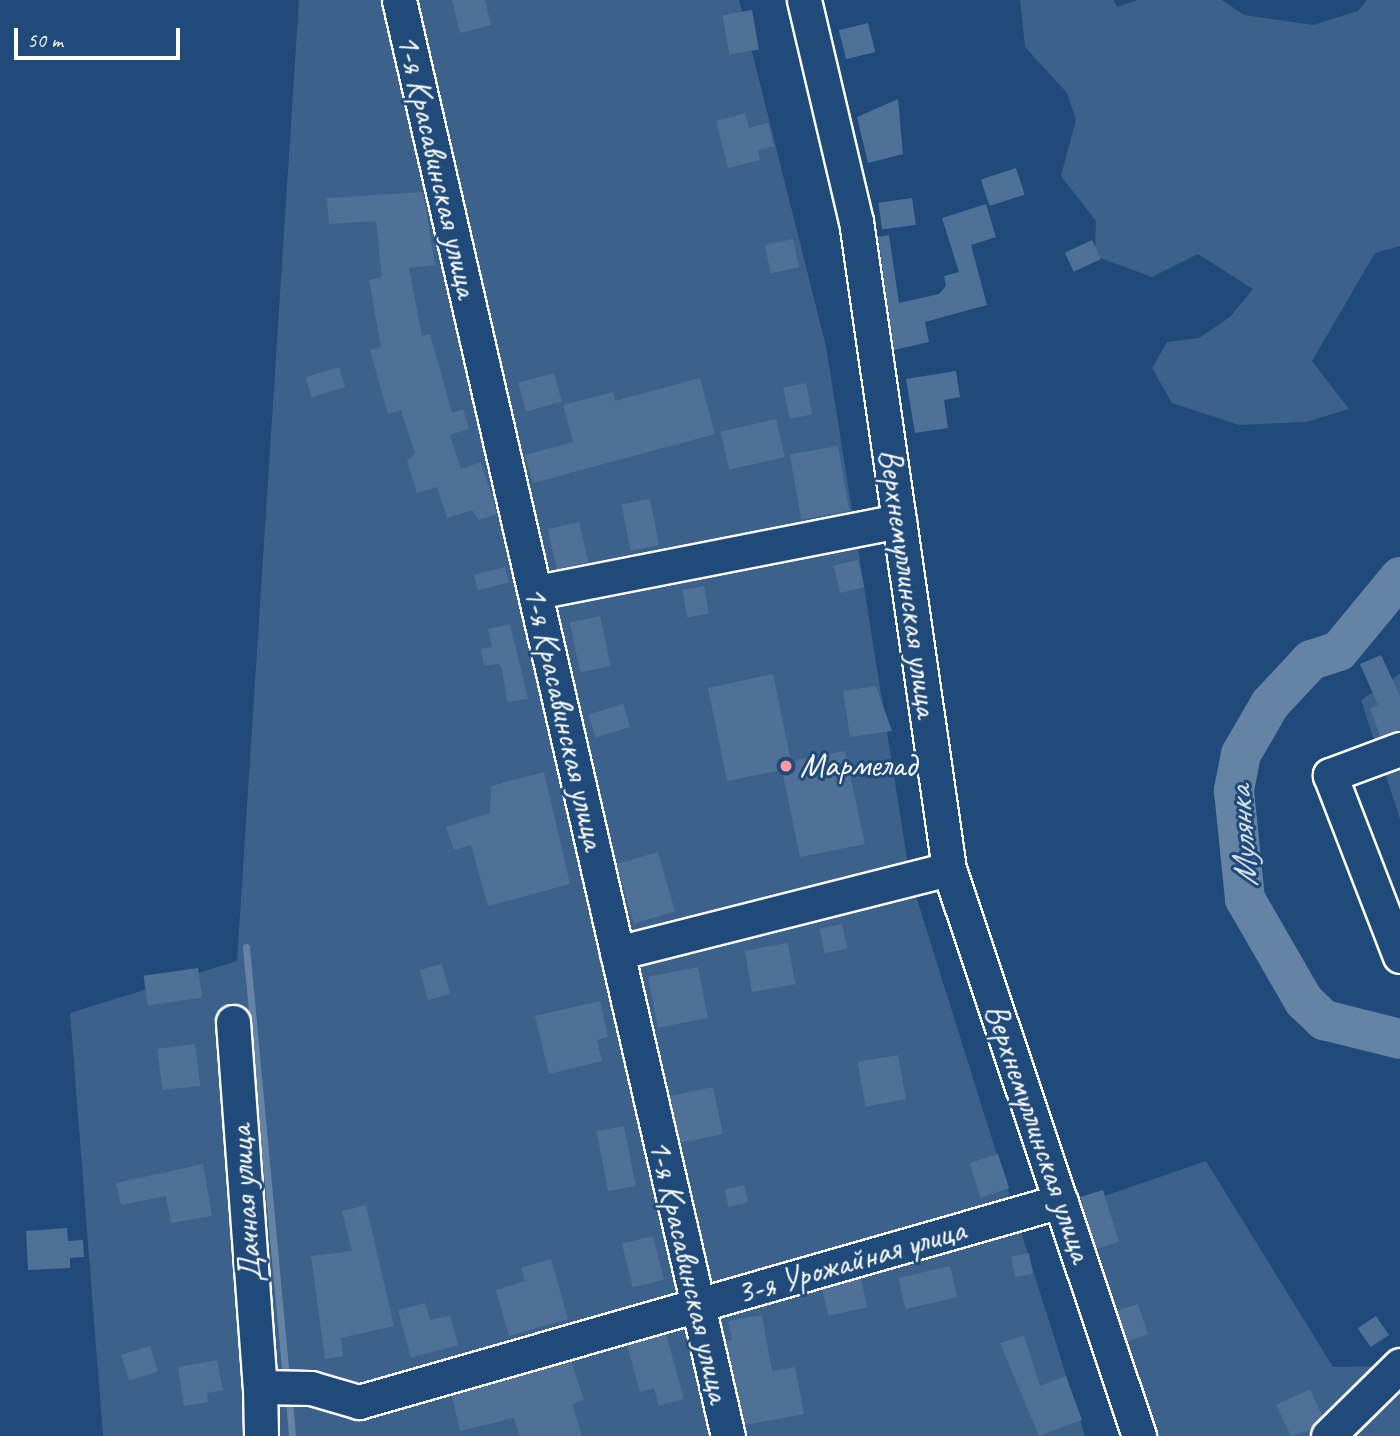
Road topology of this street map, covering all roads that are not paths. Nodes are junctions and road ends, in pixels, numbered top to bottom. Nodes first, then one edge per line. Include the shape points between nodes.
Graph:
1 (399, 0) edge
2 (804, 0) edge
3 (899, 521) junction
4 (537, 592) junction
5 (1400, 749) edge
6 (949, 869) junction
7 (617, 953) junction
8 (1400, 956) edge
9 (233, 1022) dead end
10 (1061, 1201) junction
11 (696, 1307) junction
12 (1400, 1366) edge
13 (260, 1387) junction
14 (261, 1436) edge
15 (729, 1436) edge
16 (1139, 1436) edge
17 (1328, 1436) edge

1 - 4 street, 1-я Красавинская улица via 451,214 488,406
2 - 3 street, Верхнемуллинская улица via 856,222
3 - 4 street
3 - 6 street, Верхнемуллинская улица
4 - 7 street, 1-я Красавинская улица
5 - 8 street via 1331,775
6 - 7 street
6 - 10 street, Верхнемуллинская улица
7 - 11 street, 1-я Красавинская улица
9 - 13 street, Дачная улица
10 - 11 street, 3-я Урожайная улица
10 - 16 street, Верхнемуллинская улица
11 - 13 street, 3-я Урожайная улица via 359,1402 311,1388
11 - 15 street, 1-я Красавинская улица
12 - 17 street
13 - 14 street, Дачная улица

